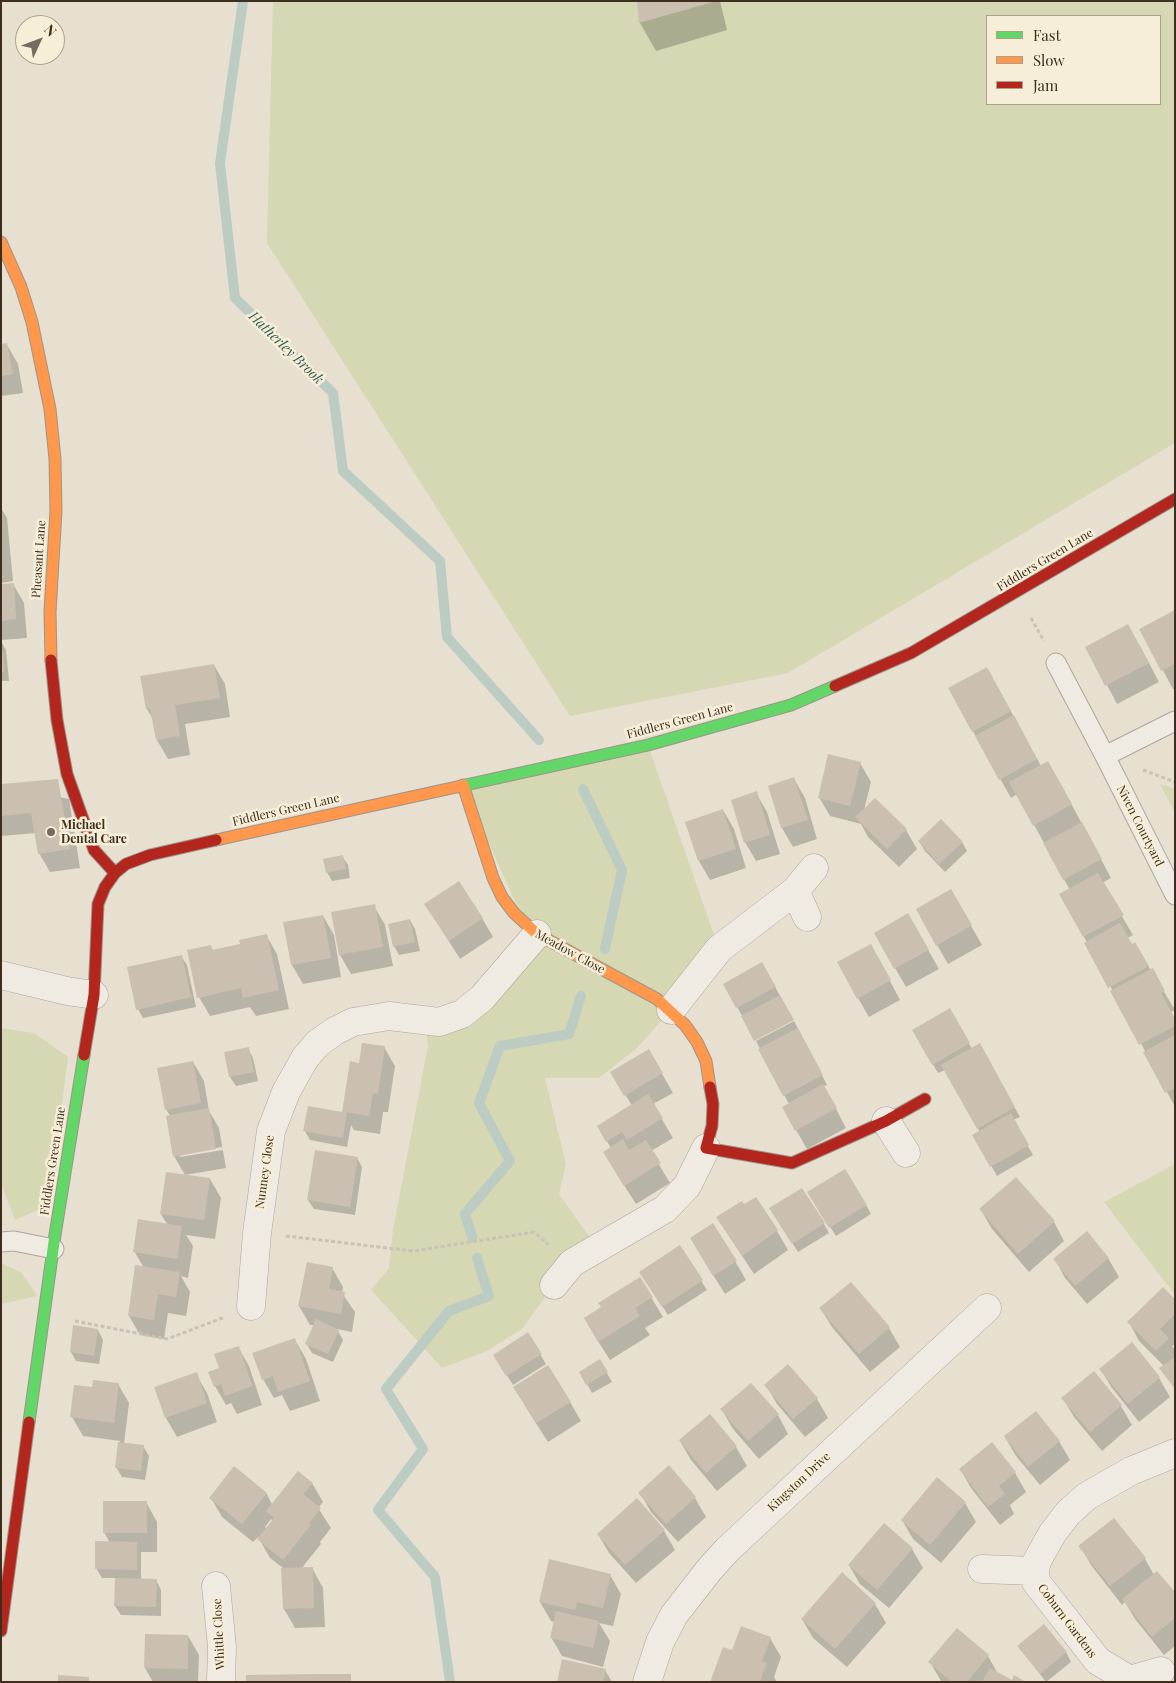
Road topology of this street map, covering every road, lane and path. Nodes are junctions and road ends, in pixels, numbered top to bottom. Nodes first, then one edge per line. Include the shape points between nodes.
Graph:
1 (1, 242) edge
2 (1175, 499) edge
3 (1017, 593) junction
4 (1056, 663) joint
5 (1175, 721) edge
6 (1105, 756) junction
7 (463, 785) junction
8 (814, 868) dead end
9 (115, 873) junction
10 (795, 891) junction
11 (1175, 894) edge
12 (807, 917) dead end
13 (536, 934) junction
14 (1, 975) edge
15 (94, 996) junction
16 (672, 1010) junction
17 (925, 1099) dead end
18 (886, 1121) junction
19 (706, 1148) junction
20 (906, 1153) dead end
21 (257, 1233) junction
22 (1, 1242) edge
23 (54, 1250) junction
24 (572, 1263) junction
25 (554, 1285) dead end
26 (251, 1306) joint
27 (987, 1308) dead end
28 (45, 1315) junction
29 (1175, 1453) edge
30 (982, 1568) dead end
31 (1035, 1571) junction
32 (216, 1586) dead end
33 (1, 1631) edge
34 (1161, 1671) dead end
35 (221, 1682) edge
36 (647, 1682) edge

1 - 9 street, Pheasant Lane via 32,322 50,409 56,511 50,612 51,666 57,720 67,774 94,850
2 - 3 street, Fiddlers Green Lane
3 - 4 path
3 - 7 street, Fiddlers Green Lane via 911,654 791,705 648,745
4 - 6 lane, Niven Courtyard
5 - 6 lane
6 - 11 lane, Niven Courtyard
7 - 9 street, Fiddlers Green Lane via 150,855 126,864
7 - 13 street, Meadow Close via 492,878 514,913
8 - 10 street
9 - 15 street, Fiddlers Green Lane via 104,887 98,904
10 - 12 street
10 - 16 street via 719,949
13 - 16 street, Meadow Close
13 - 21 street, Nunney Close via 482,998 462,1014 439,1022 371,1017 335,1031 304,1058 278,1109 271,1131
14 - 15 street
15 - 23 street, Fiddlers Green Lane
16 - 19 street, Meadow Close via 697,1042 711,1081 712,1126
17 - 18 street
18 - 19 street via 792,1163
18 - 20 street
19 - 24 street, Meadow Close via 687,1186 666,1209
21 - 24 path via 413,1251 534,1232
21 - 26 street, Nunney Close
22 - 23 lane via 14,1241
23 - 28 street, Fiddlers Green Lane
24 - 25 street, Meadow Close
26 - 28 path via 167,1339
27 - 36 street, Kingston Drive via 709,1570 674,1615 660,1642
28 - 33 street, Fiddlers Green Lane
29 - 31 street, Coburn Gardens via 1130,1471 1087,1496 1052,1534
30 - 31 street, Coburn Gardens
31 - 34 street, Coburn Gardens via 1036,1582 1098,1662 1130,1680
32 - 35 street, Whittle Close via 222,1648

